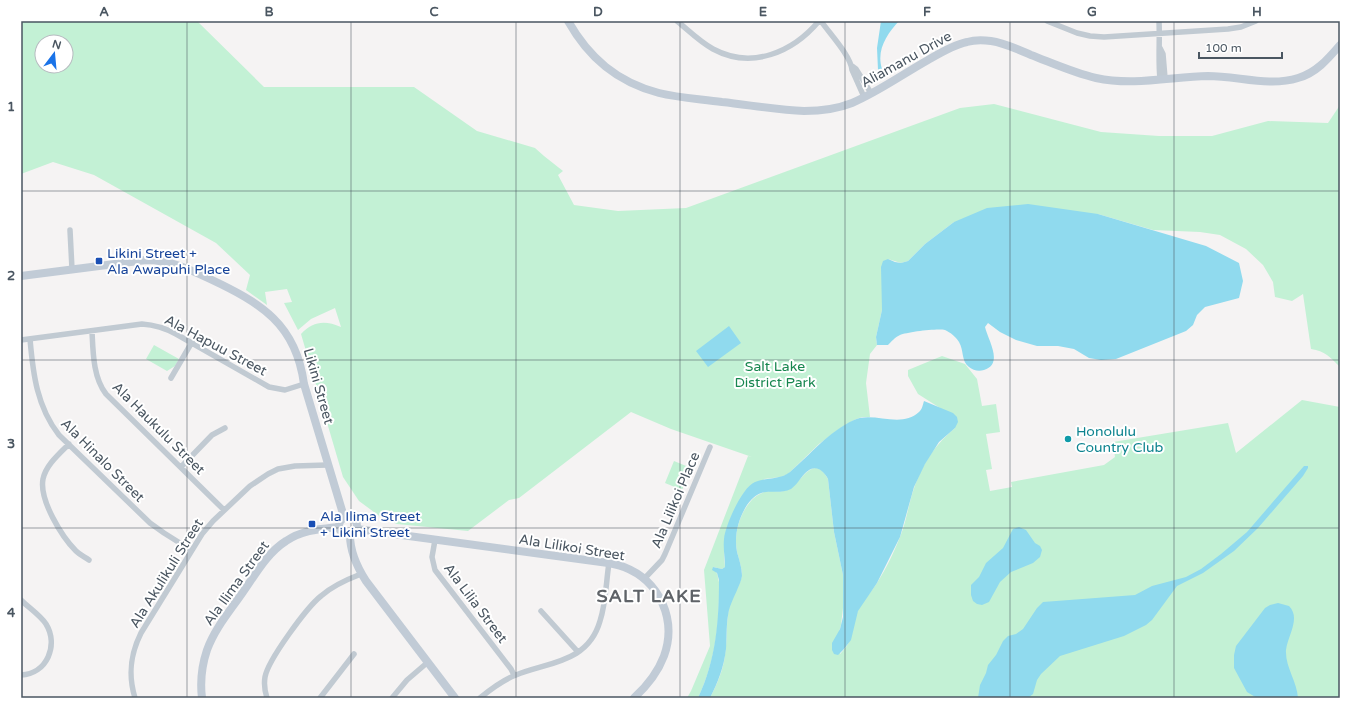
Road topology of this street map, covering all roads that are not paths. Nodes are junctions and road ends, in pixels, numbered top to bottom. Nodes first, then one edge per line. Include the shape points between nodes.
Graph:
1 (568, 21) edge
2 (677, 21) edge
3 (820, 21) edge
4 (1047, 21) edge
5 (1159, 21) edge
6 (1256, 21) edge
7 (1160, 34) junction
8 (1340, 45) edge
9 (1162, 79) junction
10 (867, 95) junction
11 (70, 230) dead end
12 (72, 269) junction
13 (21, 276) edge
14 (92, 331) junction
15 (30, 339) junction
16 (21, 340) edge
17 (192, 342) junction
18 (172, 378) dead end
19 (304, 384) junction
20 (225, 428) dead end
21 (69, 444) junction
22 (710, 447) dead end
23 (328, 465) junction
24 (181, 467) junction
25 (224, 510) junction
26 (344, 517) junction
27 (338, 527) junction
28 (357, 529) junction
29 (350, 535) junction
30 (435, 540) junction
31 (191, 550) junction
32 (89, 560) dead end
33 (609, 563) junction
34 (361, 574) junction
35 (644, 579) junction
36 (21, 600) edge
37 (541, 611) dead end
38 (578, 652) junction
39 (354, 654) dead end
40 (428, 662) junction
41 (21, 675) edge
42 (514, 676) junction
43 (135, 698) edge
44 (202, 698) edge
45 (267, 698) edge
46 (320, 698) edge
47 (392, 698) edge
48 (455, 698) edge
49 (480, 698) edge
50 (634, 698) edge

1 - 10 street, Aliamanu Drive via 594,57 611,71 620,78 659,93 804,111 832,109
2 - 3 street via 714,49 730,56 746,58 764,57 780,52 794,44
3 - 10 street via 856,68
4 - 7 street via 1077,33 1097,37
5 - 7 street
6 - 7 street via 1228,29
7 - 9 street via 1160,48 1163,54
8 - 9 street, Aliamanu Drive via 1318,68 1292,80 1277,82 1226,76
9 - 10 street, Aliamanu Drive via 1131,81 1097,78 1014,47 991,41 976,41 944,50
11 - 12 street
12 - 13 street, Likini Street
12 - 19 street, Likini Street via 146,260 163,261 189,269 227,287 255,302 285,331 298,356
14 - 15 street, Ala Hapuu Street
14 - 17 street, Ala Hapuu Street via 142,324 154,325
14 - 24 street, Ala Haukulu Street via 97,377 102,388
15 - 16 street, Ala Hapuu Street
15 - 21 street, Ala Hinalo Street via 35,383 41,404 52,425
17 - 18 street
17 - 19 street, Ala Hapuu Street via 269,387 285,390
19 - 23 street, Likini Street
20 - 24 street via 212,435
21 - 31 street, Ala Hinalo Street via 150,523
21 - 32 street via 47,469 43,492 47,505 66,539 77,552
22 - 35 street, Ala Lilikoi Place via 669,547 662,560
23 - 25 street, Ala Akulikuli Street via 287,467 268,474 250,486
23 - 26 street, Likini Street
24 - 25 street, Ala Haukulu Street
25 - 31 street, Ala Akulikuli Street
26 - 27 street
26 - 28 street via 355,520
27 - 29 street via 344,534
27 - 44 street, Ala Ilima Street via 302,532 279,546 268,557 213,635 202,670
28 - 29 street
28 - 30 street, Ala Lilikoi Street
29 - 34 street via 352,551
30 - 33 street, Ala Lilikoi Street
30 - 42 street, Ala Lilia Street via 432,557 435,570
31 - 43 street, Ala Akulikuli Street via 134,648 130,674
33 - 35 street, Ala Lilikoi Street via 625,568
33 - 38 street via 600,622 590,641
34 - 40 street
34 - 45 street via 326,592 304,614 268,669 264,685
35 - 50 street, Ala Lilikoi Street via 655,590 664,606 668,622 668,640 653,677
36 - 41 street via 45,624 51,637 51,651 43,667
37 - 38 street
38 - 42 street via 560,662
39 - 46 street
40 - 47 street via 407,680
40 - 48 street
42 - 49 street

